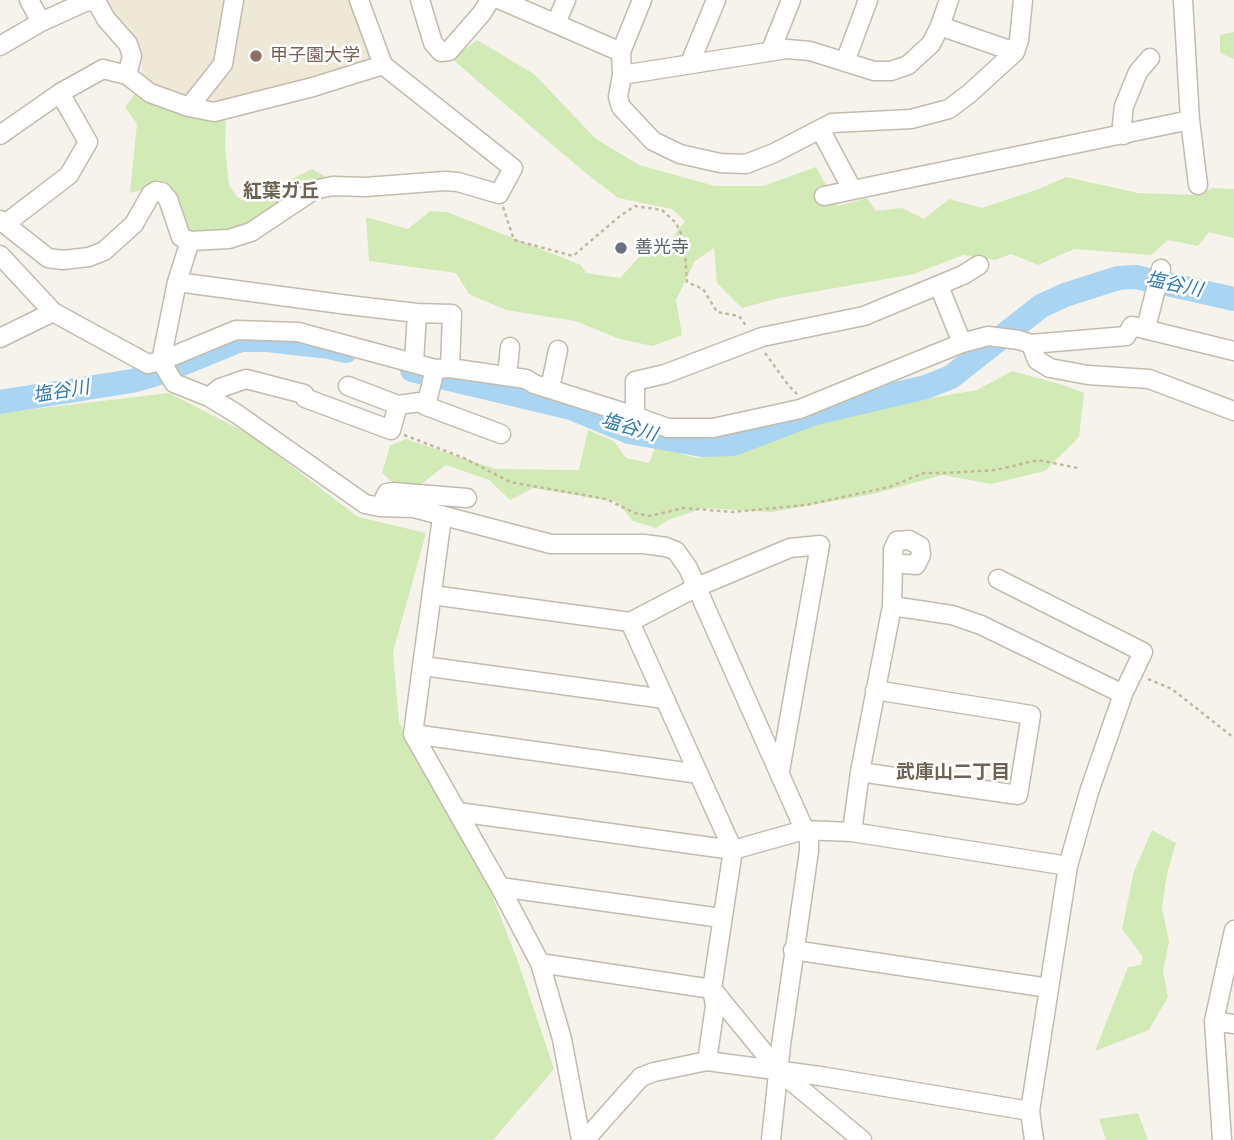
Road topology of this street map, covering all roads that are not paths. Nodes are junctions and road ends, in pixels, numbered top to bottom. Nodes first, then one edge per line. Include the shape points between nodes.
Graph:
1 (29, 0) edge
2 (234, 0) edge
3 (359, 0) edge
4 (420, 0) edge
5 (490, 0) edge
6 (500, 0) edge
7 (566, 0) edge
8 (642, 0) edge
9 (716, 0) edge
10 (791, 0) edge
11 (868, 0) edge
12 (949, 0) edge
13 (1023, 0) edge
14 (1183, 0) edge
15 (41, 22) junction
16 (556, 23) junction
17 (940, 26) junction
18 (0, 47) edge
19 (771, 50) junction
20 (621, 52) junction
21 (1015, 52) junction
22 (1150, 58) dead end
23 (845, 62) junction
24 (690, 63) junction
25 (383, 65) junction
26 (127, 75) junction
27 (622, 75) junction
28 (60, 93) junction
29 (195, 101) junction
30 (1190, 120) junction
31 (820, 129) junction
32 (0, 135) edge
33 (1124, 135) junction
34 (1198, 185) dead end
35 (852, 189) junction
36 (824, 196) dead end
37 (3, 222) edge
38 (190, 241) junction
39 (0, 255) edge
40 (979, 265) dead end
41 (1160, 269) dead end
42 (177, 282) junction
43 (939, 286) junction
44 (53, 312) junction
45 (417, 313) junction
46 (1146, 328) junction
47 (0, 338) edge
48 (962, 343) junction
49 (1031, 344) junction
50 (510, 347) dead end
51 (558, 350) dead end
52 (1234, 351) edge
53 (162, 361) junction
54 (414, 362) junction
55 (442, 369) junction
56 (507, 376) junction
57 (348, 386) dead end
58 (551, 388) junction
59 (209, 397) junction
60 (398, 405) junction
61 (426, 406) junction
62 (1234, 411) edge
63 (635, 416) junction
64 (501, 434) dead end
65 (467, 498) dead end
66 (380, 507) junction
67 (442, 517) junction
68 (893, 563) dead end
69 (998, 579) dead end
70 (697, 587) junction
71 (432, 595) junction
72 (892, 606) junction
73 (630, 622) junction
74 (422, 666) junction
75 (875, 690) junction
76 (1123, 694) junction
77 (665, 699) junction
78 (413, 734) junction
79 (780, 771) junction
80 (860, 772) junction
81 (699, 774) junction
82 (458, 812) junction
83 (804, 830) junction
84 (852, 832) junction
85 (733, 850) junction
86 (1068, 866) junction
87 (500, 887) junction
88 (722, 918) junction
89 (1234, 930) edge
90 (793, 950) junction
91 (540, 963) junction
92 (1049, 988) junction
93 (712, 989) junction
94 (1214, 1021) junction
95 (1234, 1024) edge
96 (707, 1061) junction
97 (779, 1071) junction
98 (1030, 1111) junction
99 (583, 1140) edge
100 (771, 1140) edge
101 (862, 1140) edge
102 (1034, 1140) edge
103 (1222, 1140) edge

1 - 15 street
2 - 29 street via 223,64
3 - 25 street
4 - 5 street via 433,43 441,52 449,51
6 - 16 street
7 - 16 street
8 - 20 street
9 - 24 street
10 - 19 street
11 - 23 street
12 - 17 street
13 - 21 street
14 - 30 street
15 - 18 street
15 - 26 street via 96,1 128,44 132,56
16 - 20 street
17 - 21 street
17 - 23 street via 931,44 908,65 874,71
19 - 23 street via 810,51
19 - 24 street
20 - 27 street
21 - 31 street via 948,108 911,119 832,123
22 - 33 street via 1138,72 1124,106
24 - 27 street
25 - 29 street via 215,112
25 - 38 street via 513,167 499,194 445,181 333,186 314,190 251,232 229,239
26 - 28 street via 103,69
26 - 29 street via 150,93
27 - 31 street via 621,107 653,141 680,154 746,164
28 - 32 street
28 - 37 street via 88,142 69,175
30 - 33 street
30 - 34 street
31 - 35 street
33 - 35 street
35 - 36 street
37 - 38 street via 48,258 89,257 104,251 134,225 156,191 168,199 181,237
38 - 42 street
39 - 44 street
40 - 43 street
41 - 46 street
42 - 45 street
42 - 53 street
43 - 48 street
43 - 63 street via 864,316 762,337 635,381
44 - 47 street
44 - 53 street via 148,364
45 - 54 street
45 - 55 street via 452,314
46 - 49 street via 1132,326 1126,336
46 - 52 street
48 - 49 street via 992,330
48 - 63 street via 811,405 713,428 668,428
49 - 62 street via 1037,360 1051,368 1149,379
50 - 56 street
51 - 58 street
53 - 54 street via 236,330 298,332
53 - 59 street via 174,383
54 - 55 street
55 - 56 street
55 - 61 street
56 - 58 street
57 - 60 street
58 - 63 street
59 - 60 street via 246,379 304,394 391,430
59 - 66 street via 365,504
60 - 61 street via 420,402
61 - 64 street
65 - 66 street via 393,492 387,493
66 - 67 street via 414,508
67 - 70 street via 551,544 666,547 676,551
67 - 71 street
68 - 72 street
69 - 76 street via 1143,652
70 - 73 street
70 - 79 street
70 - 79 street via 790,548 820,545
71 - 73 street
71 - 74 street
72 - 75 street
72 - 76 street via 952,615 981,625
73 - 77 street
74 - 77 street
74 - 78 street
75 - 80 street
75 - 80 street via 1031,715 1018,795
76 - 86 street
77 - 81 street
78 - 81 street
78 - 82 street
79 - 83 street
80 - 84 street
81 - 85 street
82 - 85 street
82 - 87 street
83 - 84 street
83 - 85 street
83 - 90 street via 809,851
84 - 86 street
85 - 88 street
86 - 92 street
87 - 88 street
87 - 91 street
88 - 93 street
89 - 94 street
90 - 92 street
90 - 97 street
91 - 93 street
91 - 99 street
92 - 98 street
93 - 96 street via 715,1006
93 - 97 street
94 - 95 street
94 - 103 street
96 - 97 street
96 - 99 street via 641,1077
97 - 98 street
97 - 100 street
97 - 101 street
98 - 102 street

